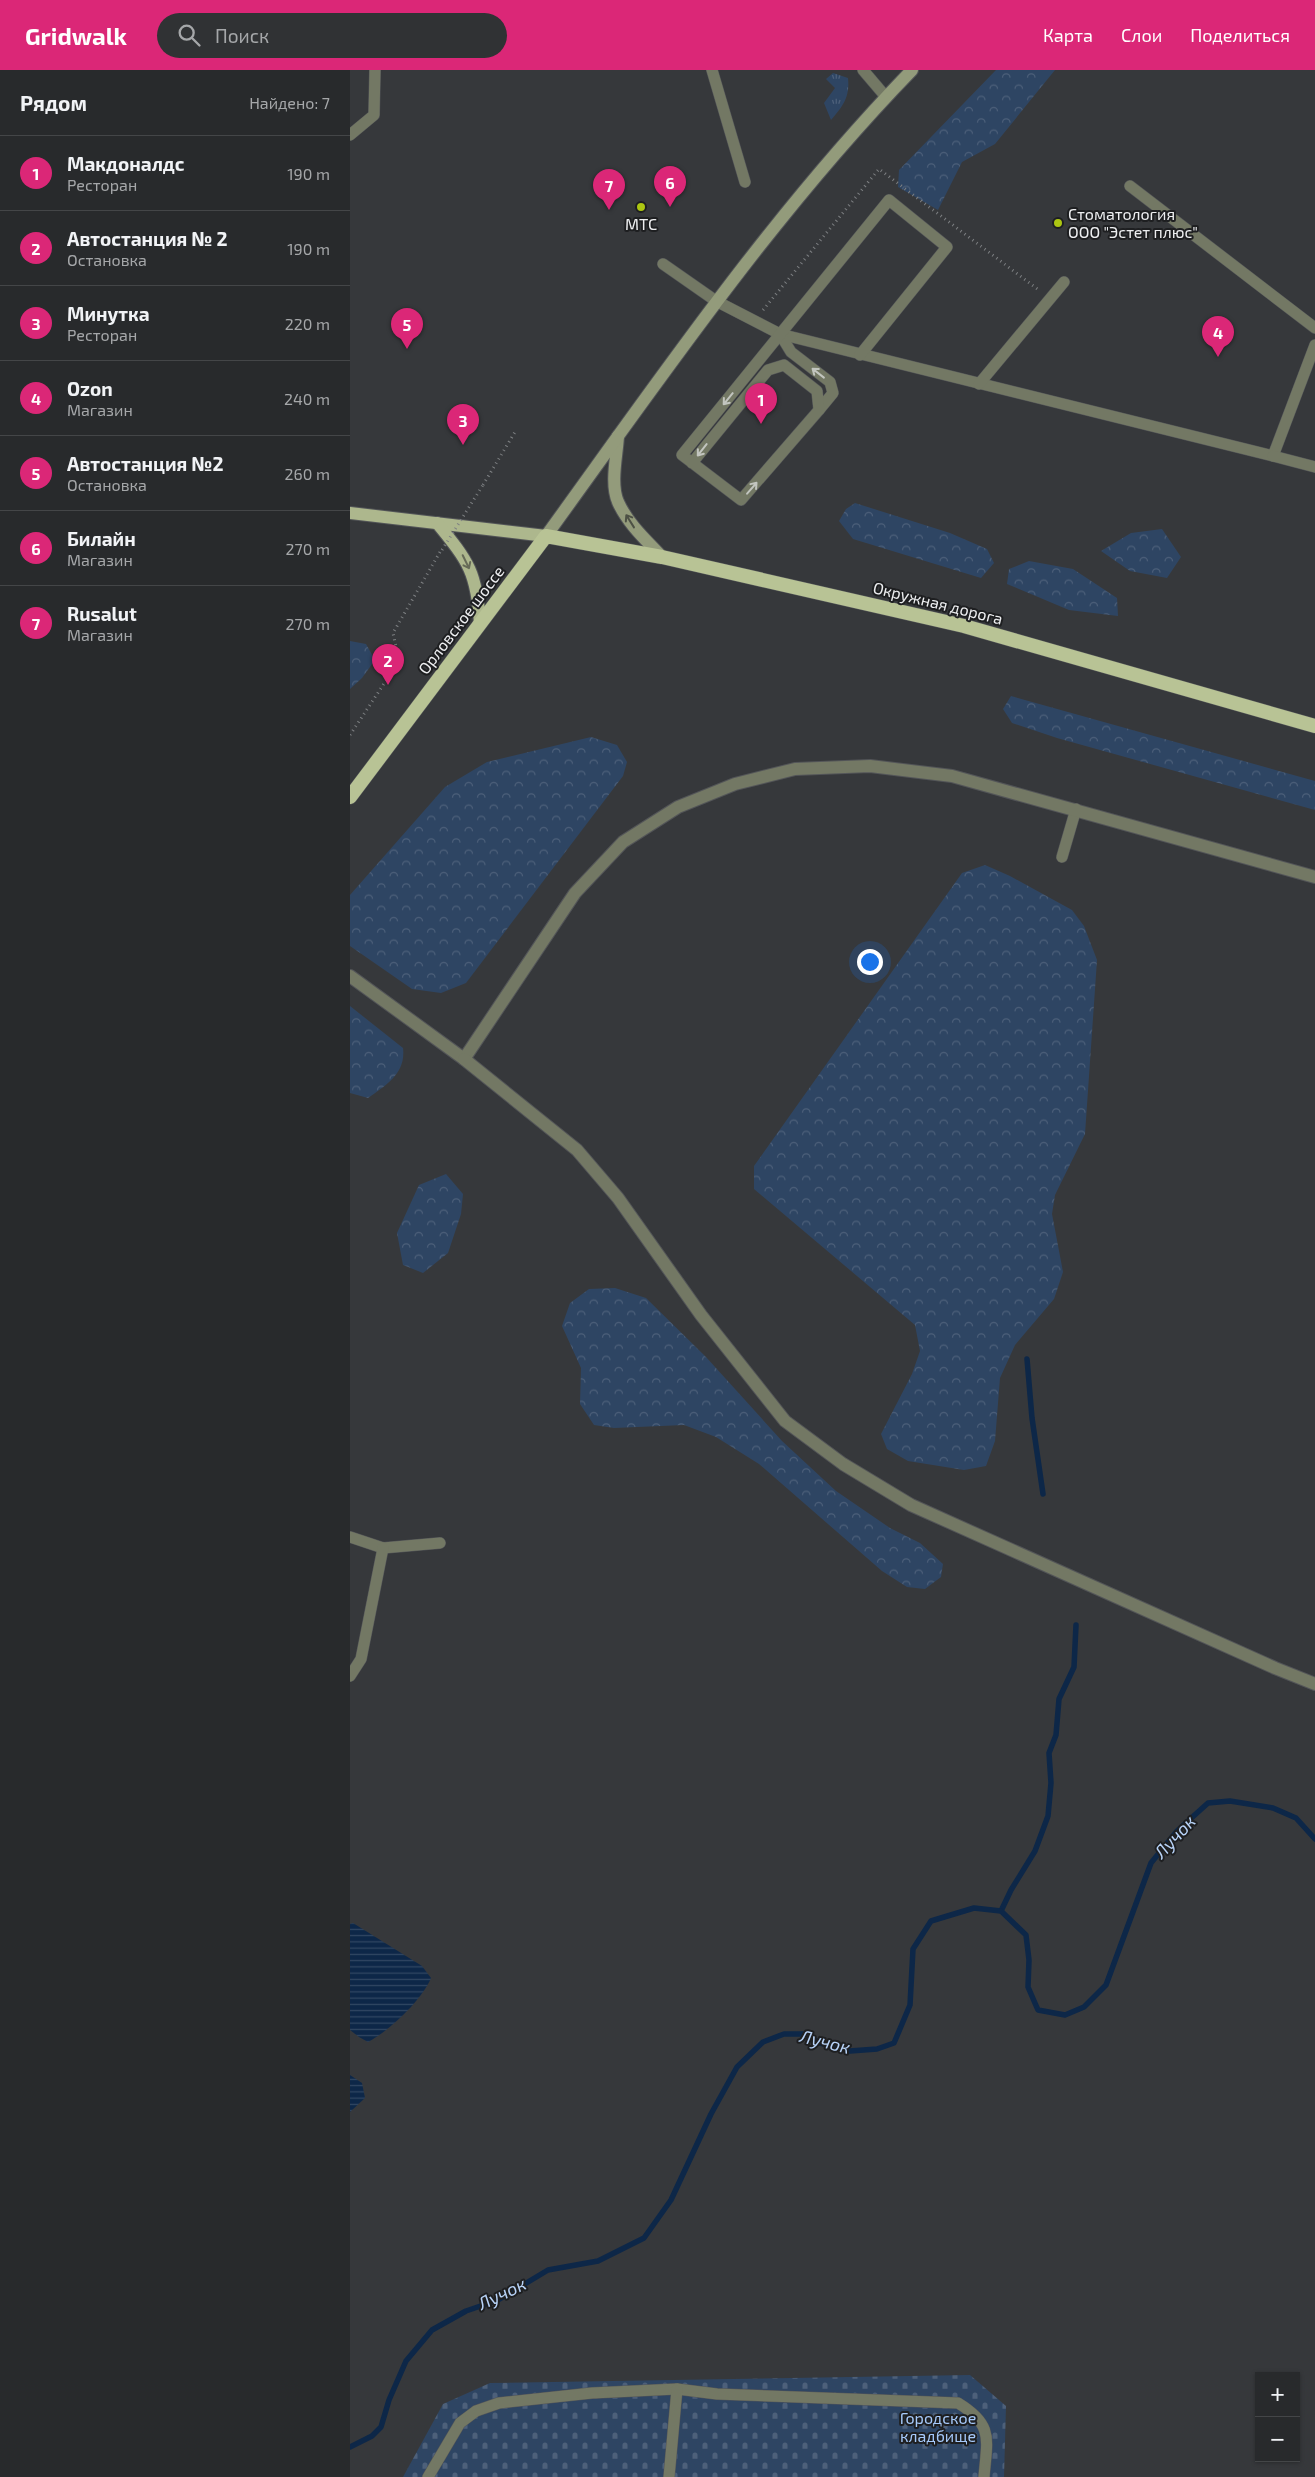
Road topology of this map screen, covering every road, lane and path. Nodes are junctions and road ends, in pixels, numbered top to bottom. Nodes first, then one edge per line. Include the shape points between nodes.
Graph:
1 (374, 70) edge
2 (712, 70) edge
3 (864, 70) edge
4 (912, 70) edge
5 (886, 97) junction
6 (350, 135) edge
7 (744, 182) dead end
8 (1130, 186) dead end
9 (663, 264) dead end
10 (1064, 282) dead end
11 (1050, 299) junction
12 (716, 301) junction
13 (755, 321) junction
14 (1315, 328) edge
15 (780, 334) junction
16 (1315, 345) edge
17 (860, 355) junction
18 (979, 384) junction
19 (818, 410) junction
20 (515, 432) dead end
21 (618, 436) junction
22 (1273, 456) junction
23 (692, 463) junction
24 (1315, 467) edge
25 (350, 512) edge
26 (437, 523) junction
27 (546, 536) junction
28 (662, 557) junction
29 (480, 624) junction
30 (1315, 726) edge
31 (350, 735) edge
32 (350, 797) edge
33 (1076, 808) junction
34 (1062, 857) dead end
35 (1315, 877) edge
36 (350, 976) edge
37 (464, 1059) junction
38 (350, 1537) edge
39 (440, 1543) dead end
40 (383, 1548) junction
41 (350, 1676) edge
42 (1315, 1684) edge
43 (676, 2390) junction
44 (428, 2477) edge
45 (669, 2477) edge
46 (984, 2477) edge

1 - 6 lane via 374,115
2 - 7 lane
3 - 5 lane
4 - 5 main road
5 - 12 main road via 796,200
8 - 14 lane
9 - 12 lane
10 - 11 lane
11 - 13 path via 878,169
11 - 18 lane
12 - 13 lane
12 - 21 main road
13 - 15 lane
15 - 17 lane
15 - 17 lane via 889,200 947,247
19 -> 15 lane via 833,393 830,382 790,352
15 -> 23 lane via 682,455
16 - 22 lane
17 - 18 lane
18 - 22 lane
23 -> 19 lane via 741,500
19 -> 23 lane via 817,391 784,364 768,370
20 - 31 path, bridge via 393,633 399,661
21 - 27 main road
28 -> 21 main road via 633,526 618,501 615,473
22 - 24 lane
25 - 26 main road
26 - 27 main road
26 -> 29 main road via 466,558 478,591
27 - 28 highway, Окружная дорога
27 - 29 highway, Орловское шоссе
28 - 30 highway, Окружная дорога via 964,626
29 - 32 highway, Орловское шоссе
33 - 34 lane
33 - 35 street
33 - 37 street via 952,776 870,766 795,769 735,784 678,808 623,842 575,893
36 - 37 street
37 - 42 street via 577,1150 618,1198 702,1315 785,1421 806,1437 843,1464 911,1505
38 - 40 lane
39 - 40 lane
40 - 41 lane via 361,1659
43 - 44 lane via 592,2393 499,2403 460,2423
43 - 45 lane
43 - 46 lane via 958,2403 981,2420 987,2441

